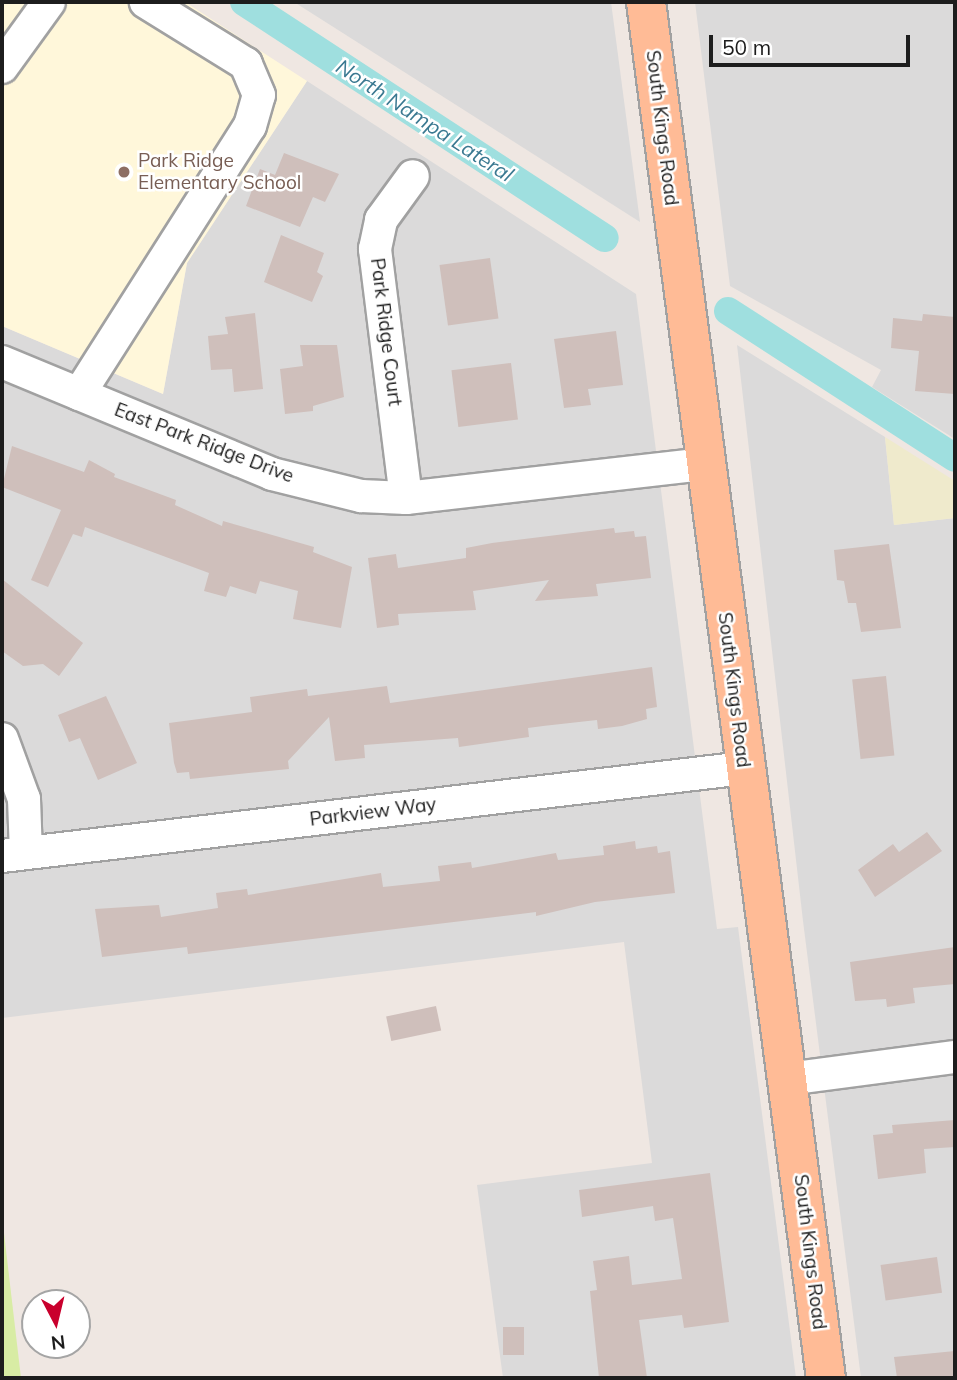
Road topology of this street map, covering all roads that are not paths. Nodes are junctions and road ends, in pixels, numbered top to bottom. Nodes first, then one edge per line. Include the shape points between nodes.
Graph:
1 (49, 2) edge
2 (146, 2) edge
3 (646, 2) edge
4 (2, 66) edge
5 (413, 176) dead end
6 (2, 362) edge
7 (79, 394) junction
8 (705, 464) junction
9 (406, 499) junction
10 (2, 739) edge
11 (744, 768) junction
12 (14, 854) edge
13 (955, 1057) edge
14 (787, 1079) junction
15 (826, 1378) edge

1 - 4 street
2 - 7 street via 246,64 259,95 250,127
3 - 8 main road, South Kings Road
5 - 9 street, Park Ridge Court via 381,220 375,249
6 - 7 street, East Park Ridge Drive
7 - 9 street, East Park Ridge Drive via 272,474 360,496
8 - 9 street, East Park Ridge Drive
8 - 11 main road, South Kings Road
10 - 12 street via 24,799
11 - 12 street, Parkview Way
11 - 14 main road, South Kings Road
13 - 14 street
14 - 15 main road, South Kings Road

